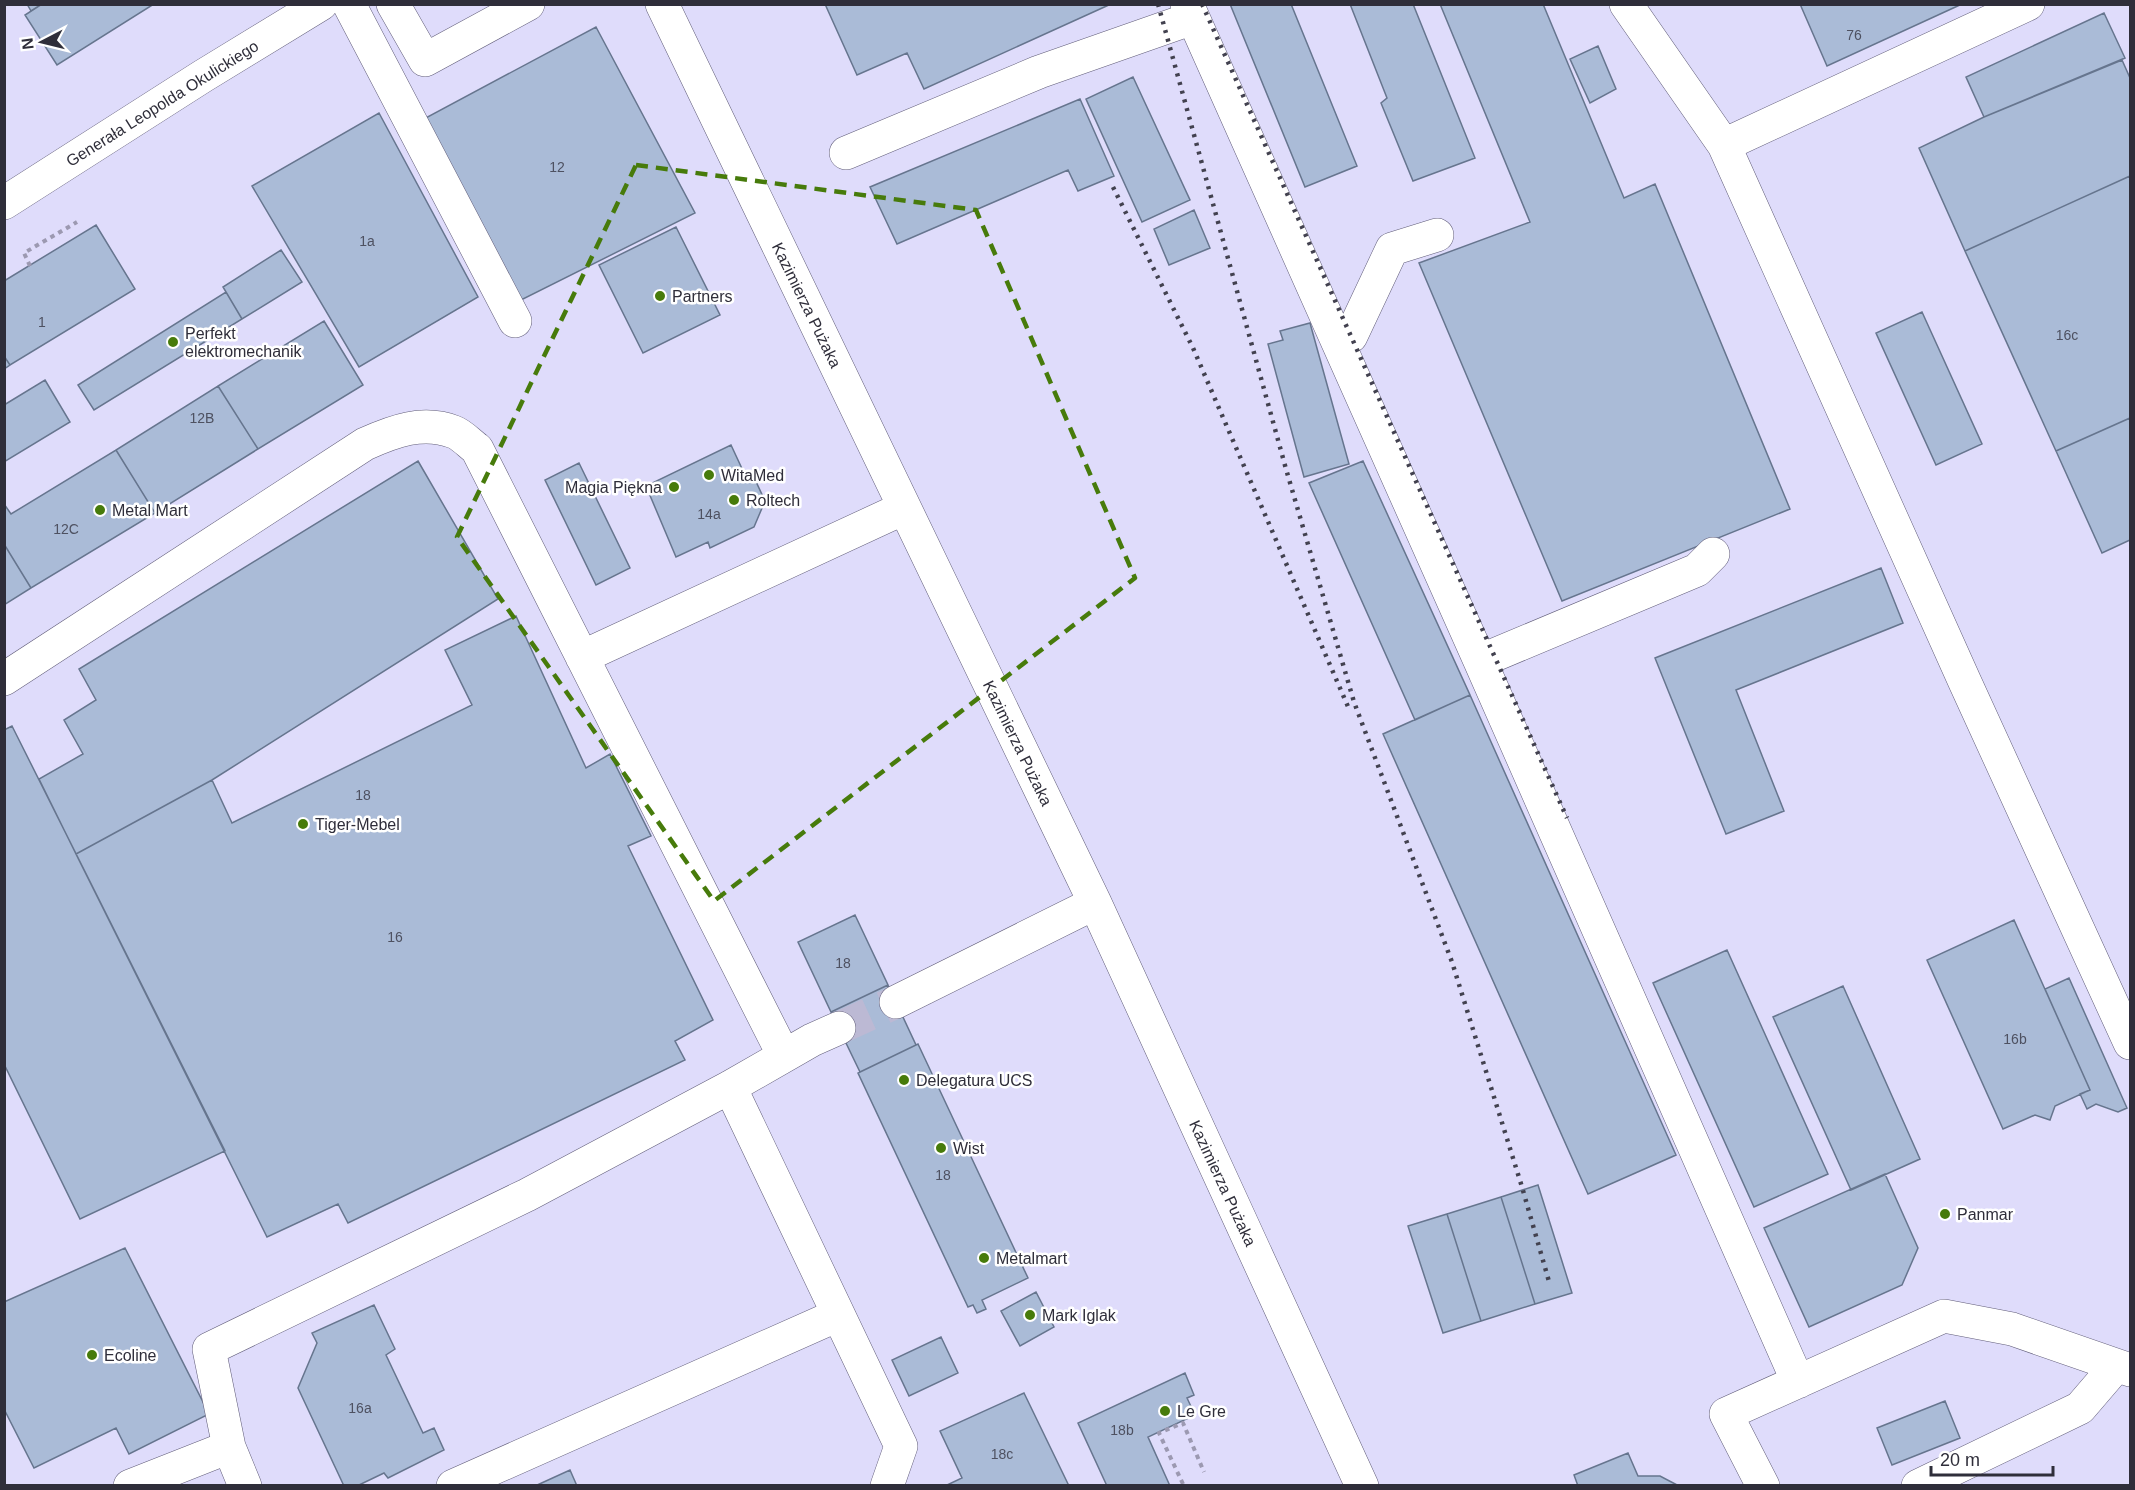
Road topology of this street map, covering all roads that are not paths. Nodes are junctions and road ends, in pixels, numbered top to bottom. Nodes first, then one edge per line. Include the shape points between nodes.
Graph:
1 (321, 4) edge
2 (349, 4) edge
3 (393, 4) edge
4 (528, 4) edge
5 (662, 4) edge
6 (1626, 4) edge
7 (2028, 4) edge
8 (1190, 11) edge
9 (1724, 145) junction
10 (846, 153) dead end
11 (4, 202) edge
12 (1437, 235) dead end
13 (516, 321) dead end
14 (1339, 342) junction
15 (904, 508) junction
16 (1713, 554) dead end
17 (582, 657) junction
18 (1480, 661) junction
19 (4, 679) edge
20 (1095, 903) junction
21 (896, 1002) tunnel mouth
22 (838, 1028) tunnel mouth
23 (2130, 1043) edge
24 (784, 1056) junction
25 (730, 1087) junction
26 (838, 1315) junction
27 (2123, 1368) edge
28 (1798, 1382) junction
29 (229, 1447) junction
30 (130, 1485) edge
31 (245, 1485) edge
32 (453, 1485) edge
33 (887, 1485) edge
34 (1362, 1485) edge
35 (1763, 1485) edge
36 (1918, 1485) edge

1 - 11 street, Generała Leopolda Okulickiego
2 - 13 street
3 - 4 street via 425,60
5 - 15 street, Kazimierza Pużaka
6 - 9 street
7 - 9 street
8 - 10 street
8 - 14 street
9 - 23 street
12 - 14 street via 1392,249 1351,336
14 - 18 street
15 - 17 street
15 - 20 street, Kazimierza Pużaka
16 - 18 street via 1697,570
17 - 19 street via 477,449 456,433 426,426 393,431 365,444
17 - 24 street
18 - 28 street
20 - 21 street
20 - 34 street, Kazimierza Pużaka
22 - 24 street
24 - 25 street
25 - 26 street
25 - 29 street via 527,1195 209,1349
26 - 32 street
26 - 33 street via 901,1446
27 - 28 street via 2012,1329 1944,1316
27 - 36 street via 2080,1408
28 - 35 street via 1726,1414
29 - 30 street
29 - 31 street

